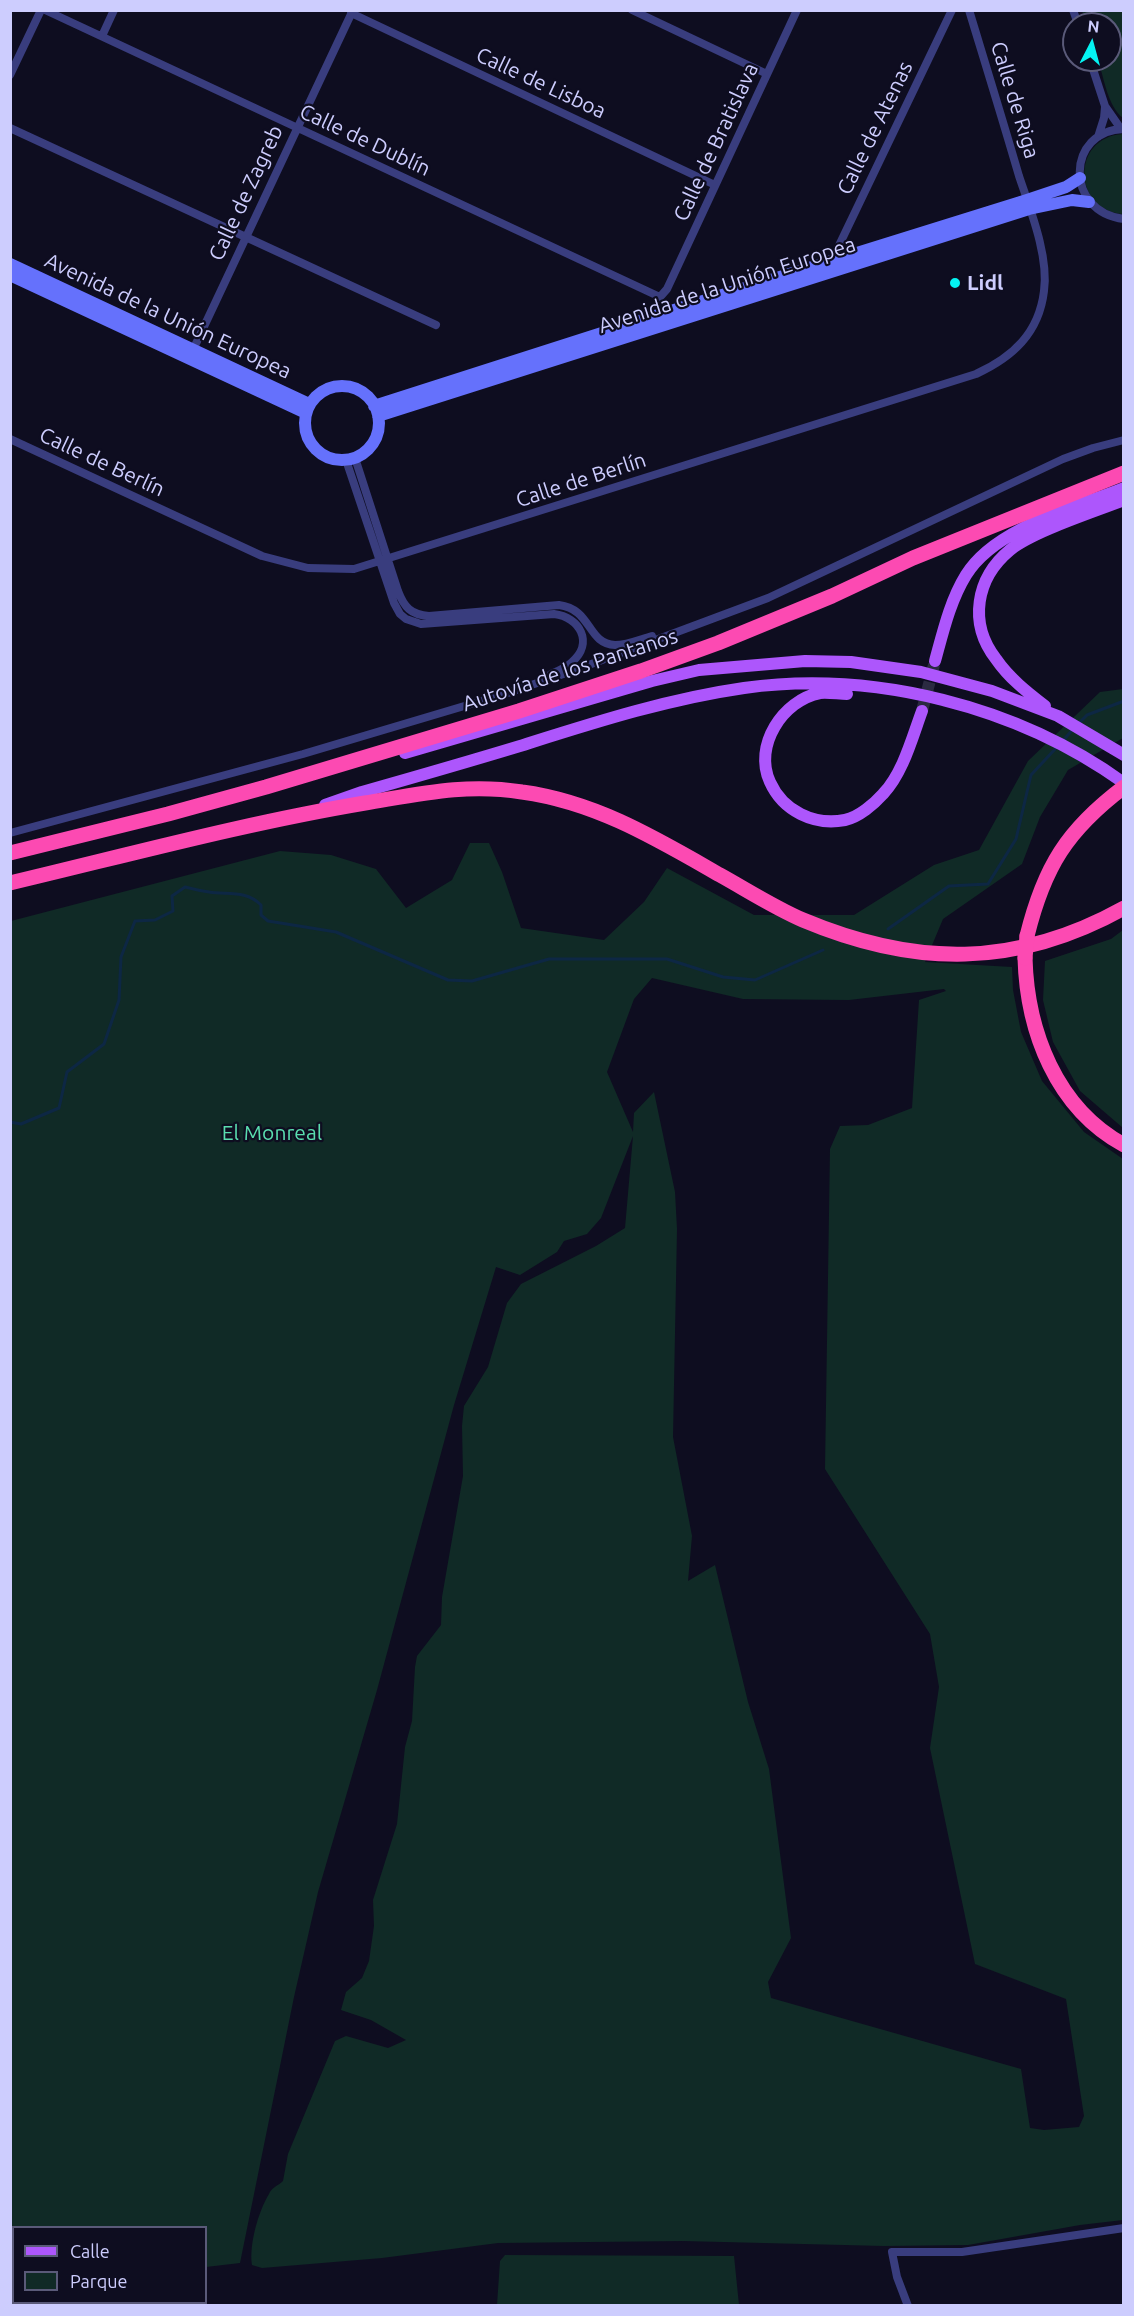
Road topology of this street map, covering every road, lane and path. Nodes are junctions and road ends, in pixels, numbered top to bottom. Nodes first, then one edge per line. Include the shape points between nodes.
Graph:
1 (43, 10) edge
2 (114, 10) edge
3 (632, 10) edge
4 (797, 10) edge
5 (952, 10) edge
6 (969, 10) edge
7 (352, 12) edge
8 (102, 36) junction
9 (1093, 72) edge
10 (767, 74) junction
11 (10, 75) edge
12 (1105, 106) junction
13 (10, 128) edge
14 (297, 128) junction
15 (1122, 129) edge
16 (1098, 137) junction
17 (1080, 178) junction
18 (715, 184) junction
19 (1089, 202) junction
20 (1028, 205) junction
21 (1113, 218) junction
22 (1124, 219) edge
23 (1124, 227) edge
24 (246, 236) junction
25 (832, 260) junction
26 (10, 264) edge
27 (10, 275) edge
28 (664, 293) junction
29 (679, 308) junction
30 (658, 315) junction
31 (436, 325) dead end
32 (191, 354) junction
33 (308, 408) junction
34 (376, 411) junction
35 (10, 439) edge
36 (1124, 440) edge
37 (351, 459) junction
38 (1124, 473) edge
39 (1124, 488) edge
40 (1124, 500) edge
41 (384, 561) junction
42 (711, 619) junction
43 (935, 661) tunnel mouth
44 (893, 689) junction
45 (508, 693) junction
46 (922, 711) tunnel mouth
47 (1058, 716) junction
48 (1124, 755) edge
49 (1121, 782) edge
50 (266, 787) junction
51 (303, 813) junction
52 (10, 833) edge
53 (10, 853) edge
54 (10, 883) edge
55 (1124, 908) edge
56 (1124, 1145) edge
57 (1124, 2228) edge
58 (908, 2306) edge

1 - 8 street, Calle de Dublín
1 - 11 street
2 - 8 street
3 - 10 street
4 - 10 street, Calle de Bratislava
5 - 25 street, Calle de Atenas
6 - 20 street, Calle de Riga
7 - 14 street, Calle de Zagreb
7 - 18 street, Calle de Lisboa
8 - 14 street, Calle de Dublín
9 - 12 street
10 - 18 street, Calle de Bratislava
12 - 15 street
12 - 16 street
13 - 24 street
14 - 24 street, Calle de Zagreb
14 - 28 street, Calle de Dublín
15 - 16 street
16 - 17 street via 1081,160
17 - 19 street
17 - 20 street, Avenida de la Unión Europea
18 - 28 street, Calle de Bratislava
19 - 20 street, Avenida de la Unión Europea
19 - 21 street
20 - 25 street, Avenida de la Unión Europea
20 - 34 street, Avenida de la Unión Europea
20 - 41 street, Calle de Berlín via 1045,270 1045,289 1023,342 991,368
21 - 22 street
21 - 23 street
24 - 31 street
24 - 32 street, Calle de Zagreb
25 - 29 street, Avenida de la Unión Europea
26 - 32 street, Avenida de la Unión Europea
27 - 32 street, Avenida de la Unión Europea
28 - 29 street, Calle de Dublín
28 - 30 street, Calle de Bratislava
29 - 30 street, Avenida de la Unión Europea
30 - 34 street, Avenida de la Unión Europea
32 - 33 street, Avenida de la Unión Europea
33 - 34 street via 316,396 338,386 362,392
33 - 37 street via 304,430 309,442 327,458
34 - 37 street via 377,435 372,446
35 - 41 street, Calle de Berlín via 262,556 323,569 354,569
36 - 42 street via 1063,459 768,598
37 - 41 street
38 - 50 highway, Autovía de los Pantanos via 913,558 718,643 519,711
39 - 43 main road via 1033,524 998,543 976,562 954,598
40 - 47 main road via 1012,548 993,566 983,584 980,618 994,657 1011,678
41 - 42 street via 404,605 422,615 566,606 579,612 603,642 613,645
41 - 45 street via 396,608 413,623 554,614 564,615 578,625 581,649 572,663
42 - 45 street
44 - 46 main road via 867,695 820,693 799,701 780,717 769,738 769,780 781,799 798,814 820,820 847,820 868,808 885,793 902,763
44 - 49 main road via 967,706 1040,735
44 - 51 main road via 808,684 745,688 672,701
45 - 52 street via 303,754
47 - 48 main road
47 - 50 main road via 992,691 921,672 851,662 756,664 699,670 652,681 345,770
49 - 56 highway, bridge via 1055,859 1027,936 1025,958 1028,1002 1045,1057 1080,1109
50 - 53 highway, Autovía de los Pantanos
51 - 54 highway
51 - 55 highway via 440,789 522,792 569,802 655,837 800,919 848,937 916,953 1000,952 1098,923
57 - 58 street via 962,2252 892,2253

